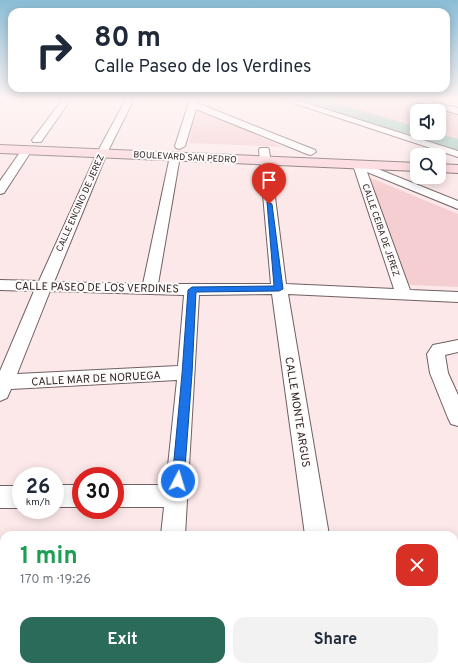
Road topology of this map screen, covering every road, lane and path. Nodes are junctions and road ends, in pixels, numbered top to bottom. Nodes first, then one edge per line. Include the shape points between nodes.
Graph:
1 (44, 130) edge
2 (114, 130) edge
3 (184, 130) edge
4 (261, 130) edge
5 (380, 130) edge
6 (0, 139) edge
7 (37, 140) junction
8 (105, 148) junction
9 (0, 149) edge
10 (27, 150) junction
11 (177, 151) junction
12 (311, 152) junction
13 (264, 156) junction
14 (410, 156) edge
15 (458, 156) edge
16 (446, 157) edge
17 (358, 165) junction
18 (410, 167) edge
19 (446, 168) edge
20 (458, 169) edge
21 (0, 190) edge
22 (458, 206) edge
23 (0, 285) edge
24 (44, 286) junction
25 (150, 288) junction
26 (279, 289) junction
27 (192, 290) junction
28 (404, 295) junction
29 (458, 297) edge
30 (458, 346) edge
31 (187, 374) junction
32 (2, 388) edge
33 (458, 418) edge
34 (124, 496) edge
35 (176, 496) junction
36 (0, 497) edge
37 (12, 497) edge
38 (173, 531) edge
39 (316, 531) edge

1 - 7 street
2 - 8 street, CALLE ENCINO DE JEREZ
3 - 11 street
4 - 12 street
5 - 15 street
6 - 7 street, BOULEVARD SAN PEDRO
7 - 8 street, BOULEVARD SAN PEDRO
8 - 10 street, BOULEVARD SAN PEDRO
8 - 11 street, BOULEVARD SAN PEDRO
8 - 24 street, CALLE ENCINO DE JEREZ
9 - 10 street, BOULEVARD SAN PEDRO
10 - 21 street
11 - 13 street, BOULEVARD SAN PEDRO
11 - 25 street
12 - 13 street, BOULEVARD SAN PEDRO
12 - 14 street, BOULEVARD SAN PEDRO
13 - 17 street, BOULEVARD SAN PEDRO
13 - 26 street, CALLE MONTE ARGUS
15 - 16 street
17 - 18 street, BOULEVARD SAN PEDRO
17 - 22 street
17 - 28 street, CALLE CEIBA DE JEREZ
19 - 20 street
23 - 24 street, CALLE PASEO DE LOS VERDINES
24 - 25 street, CALLE PASEO DE LOS VERDINES
24 - 32 street, CALLE ENCINO DE JEREZ
25 - 27 street, CALLE PASEO DE LOS VERDINES
26 - 27 street, CALLE PASEO DE LOS VERDINES
26 - 28 street, CALLE PASEO DE LOS VERDINES
26 - 39 street, CALLE MONTE ARGUS
27 - 31 street
28 - 29 street, CALLE PASEO DE LOS VERDINES
30 - 33 street via 439,350 436,354 439,373
31 - 32 street, CALLE MAR DE NORUEGA
31 - 35 street
34 - 35 street
35 - 38 street
36 - 37 street

